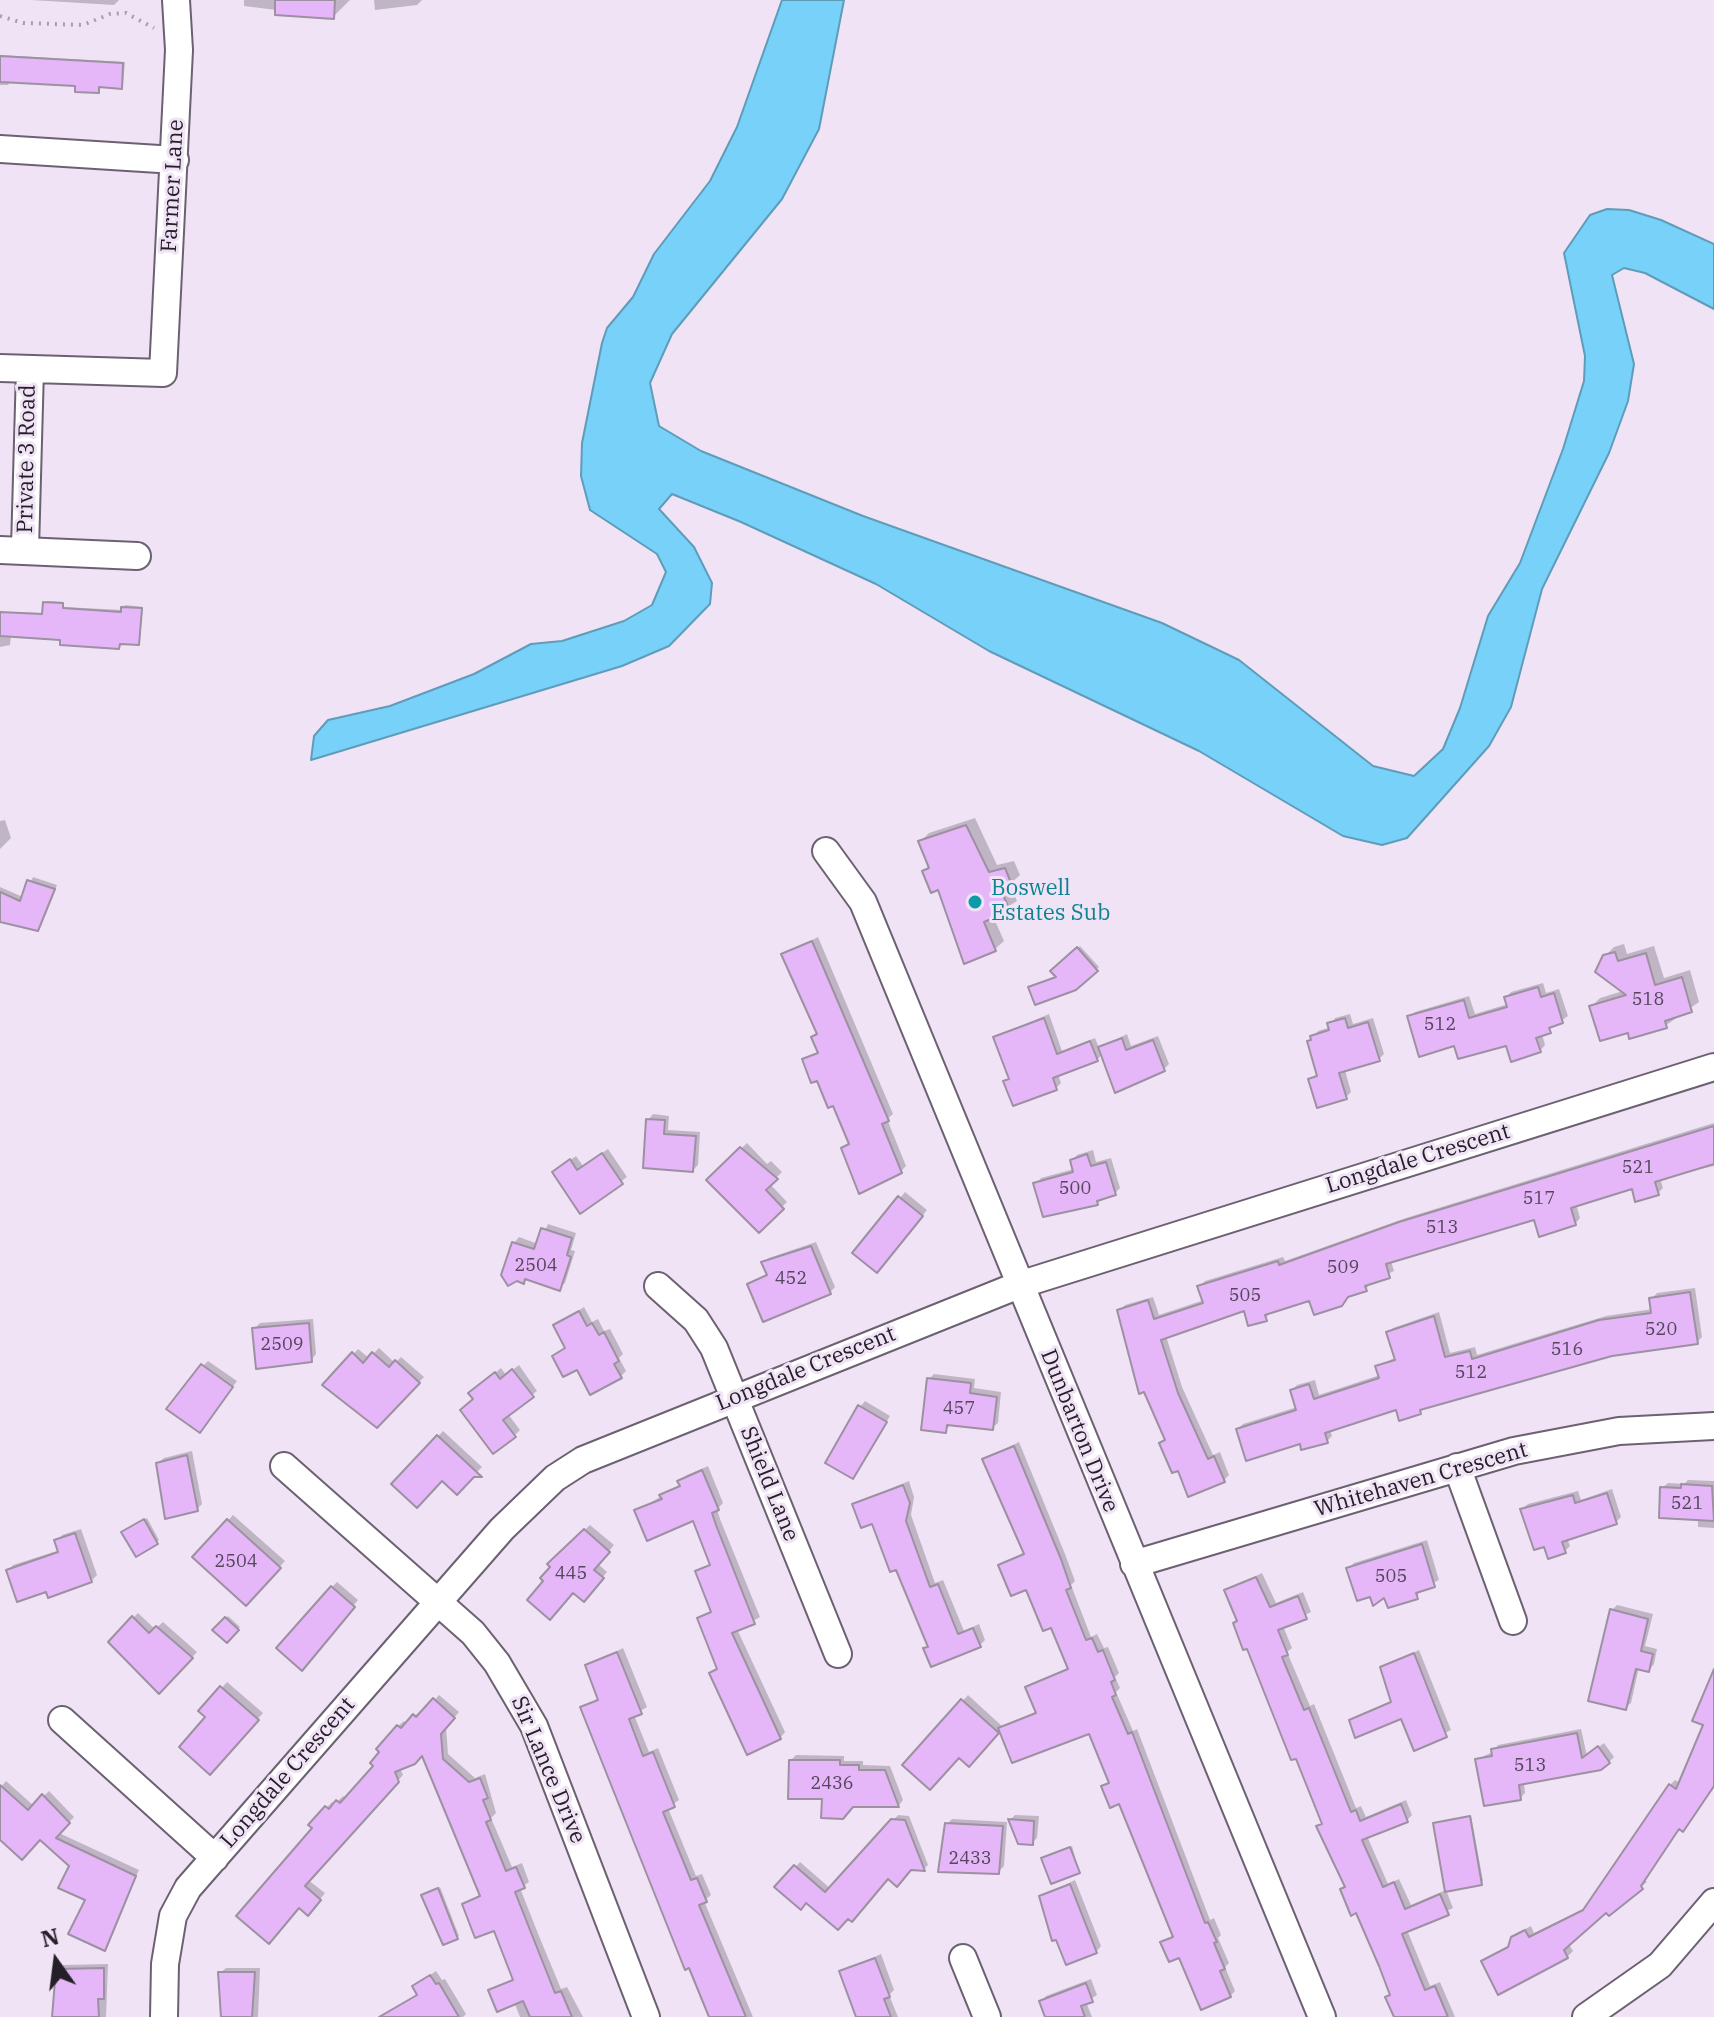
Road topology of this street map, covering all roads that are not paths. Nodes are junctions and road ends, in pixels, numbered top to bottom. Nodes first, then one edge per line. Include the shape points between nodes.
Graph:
1 (176, 0) edge
2 (0, 149) edge
3 (175, 160) junction
4 (0, 368) edge
5 (30, 369) junction
6 (13, 549) edge
7 (137, 556) dead end
8 (826, 851) dead end
9 (1714, 1067) edge
10 (1019, 1285) junction
11 (658, 1286) dead end
12 (734, 1398) junction
13 (1714, 1426) edge
14 (284, 1466) dead end
15 (1457, 1467) junction
16 (1134, 1564) junction
17 (436, 1603) junction
18 (1513, 1621) dead end
19 (838, 1654) dead end
20 (62, 1720) dead end
21 (215, 1858) junction
22 (1714, 1902) edge
23 (963, 1958) dead end
24 (164, 2017) edge
25 (646, 2017) edge
26 (987, 2017) edge
27 (1322, 2017) edge
28 (1586, 2017) edge

1 - 3 street, Farmer Lane
2 - 3 street
3 - 5 street, Farmer Lane via 163,373
4 - 5 street
5 - 6 street, Private 3 Road
6 - 7 street
8 - 10 street, Dunbarton Drive via 863,902
9 - 10 street, Longdale Crescent
10 - 12 street, Longdale Crescent
10 - 16 street, Dunbarton Drive
11 - 12 street, Shield Lane via 696,1320
12 - 17 street, Longdale Crescent via 621,1443 555,1478
12 - 19 street, Shield Lane
13 - 15 street, Whitehaven Crescent via 1619,1431
14 - 17 street, Sir Lance Drive
15 - 16 street, Whitehaven Crescent
15 - 18 street
16 - 27 street, Dunbarton Drive
17 - 21 street, Longdale Crescent
17 - 25 street, Sir Lance Drive via 473,1633 497,1663 534,1726
20 - 21 street
21 - 24 street, Longdale Crescent via 188,1888 173,1916
22 - 28 street via 1660,1965
23 - 26 street

